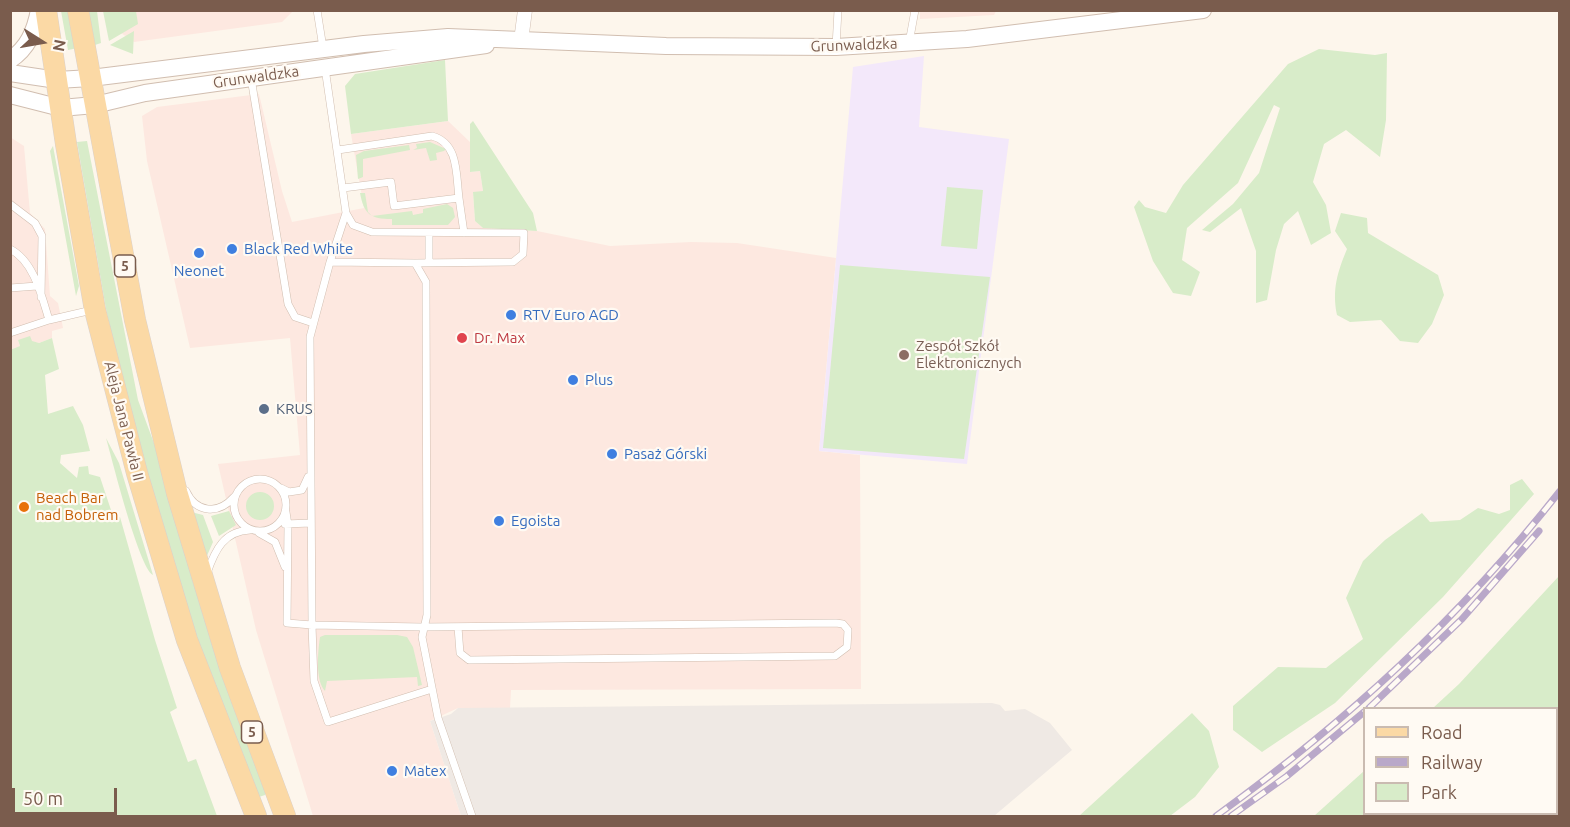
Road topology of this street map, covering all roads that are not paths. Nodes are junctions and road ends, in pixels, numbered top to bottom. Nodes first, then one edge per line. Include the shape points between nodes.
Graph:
1 (39, 10) edge
2 (46, 10) edge
3 (78, 10) edge
4 (317, 10) edge
5 (525, 10) edge
6 (838, 10) edge
7 (915, 10) edge
8 (1203, 10) edge
9 (503, 41) junction
10 (521, 42) junction
11 (909, 43) junction
12 (836, 47) junction
13 (323, 49) junction
14 (10, 60) edge
15 (325, 68) junction
16 (10, 73) edge
17 (91, 78) junction
18 (251, 78) junction
19 (57, 80) junction
20 (10, 95) edge
21 (95, 105) junction
22 (61, 108) junction
23 (338, 150) junction
24 (343, 188) junction
25 (459, 198) junction
26 (10, 204) edge
27 (346, 213) junction
28 (429, 233) junction
29 (464, 233) junction
30 (10, 249) edge
31 (330, 262) junction
32 (415, 263) junction
33 (429, 263) junction
34 (37, 286) junction
35 (10, 288) edge
36 (41, 297) junction
37 (95, 309) junction
38 (49, 320) junction
39 (314, 323) junction
40 (10, 333) edge
41 (168, 452) junction
42 (311, 466) junction
43 (279, 487) junction
44 (236, 495) junction
45 (286, 512) junction
46 (279, 523) junction
47 (311, 524) junction
48 (288, 525) junction
49 (254, 531) junction
50 (203, 584) junction
51 (287, 585) junction
52 (312, 625) junction
53 (422, 627) junction
54 (458, 627) junction
55 (432, 689) junction
56 (253, 809) edge
57 (285, 816) edge
58 (472, 816) edge

1 - 14 street via 27,45
2 - 19 main road, Aleja Jana Pawła II / 5
3 - 17 main road, 5
4 - 13 lane
5 - 10 street
6 - 12 lane
7 - 11 lane
8 - 11 street, Grunwaldzka
9 - 10 street, Grunwaldzka
9 - 13 street, Grunwaldzka via 448,37
9 - 15 street, Grunwaldzka via 450,55
10 - 12 street, Grunwaldzka
11 - 12 street, Grunwaldzka
13 - 15 lane
13 - 17 street, Grunwaldzka
15 - 18 street, Grunwaldzka
15 - 23 lane
16 - 19 street, Grunwaldzka
17 - 19 street, Grunwaldzka
17 - 21 main road, 5
18 - 21 street, Grunwaldzka via 145,93
18 - 39 lane via 288,304 295,317
19 - 22 main road, Aleja Jana Pawła II / 5
20 - 22 street, Grunwaldzka
21 - 22 street, Grunwaldzka
21 - 41 main road, 5 via 135,320
22 - 37 main road, Aleja Jana Pawła II / 5
23 - 24 lane
23 - 25 lane via 432,136 445,142 453,153
24 - 25 lane via 391,182 394,206
24 - 27 lane
25 - 29 lane
26 - 36 lane via 38,225 42,236
27 - 28 lane via 360,230
27 - 31 lane
28 - 29 lane
28 - 33 lane
29 - 33 lane via 524,233 523,254 513,262
30 - 34 lane via 22,258
31 - 32 lane
31 - 39 lane
32 - 33 lane
32 - 53 lane via 426,282 428,615
34 - 35 lane
34 - 36 lane
36 - 38 lane
37 - 38 lane
37 - 56 main road, Aleja Jana Pawła II / 5 via 170,590
38 - 40 lane
39 - 42 lane via 310,337
41 - 44 lane via 194,505 214,509
41 - 50 main road, 5
42 - 43 lane via 302,490 289,492
42 - 47 lane
43 - 44 lane via 255,479
43 - 45 lane
44 - 49 lane via 234,512 243,526
45 - 46 lane
45 - 48 lane
46 - 48 lane
46 - 49 lane via 270,530
47 - 48 lane
47 - 52 lane
48 - 51 lane
49 - 50 lane via 232,534 220,544
49 - 51 lane via 275,542 280,550
50 - 57 main road, 5
51 - 52 lane via 287,623
52 - 53 lane
52 - 55 lane via 314,681 328,722
53 - 54 lane
53 - 55 lane
54 - 54 lane via 836,623 848,630 848,638 847,647 835,656 469,660 460,653
55 - 58 lane

